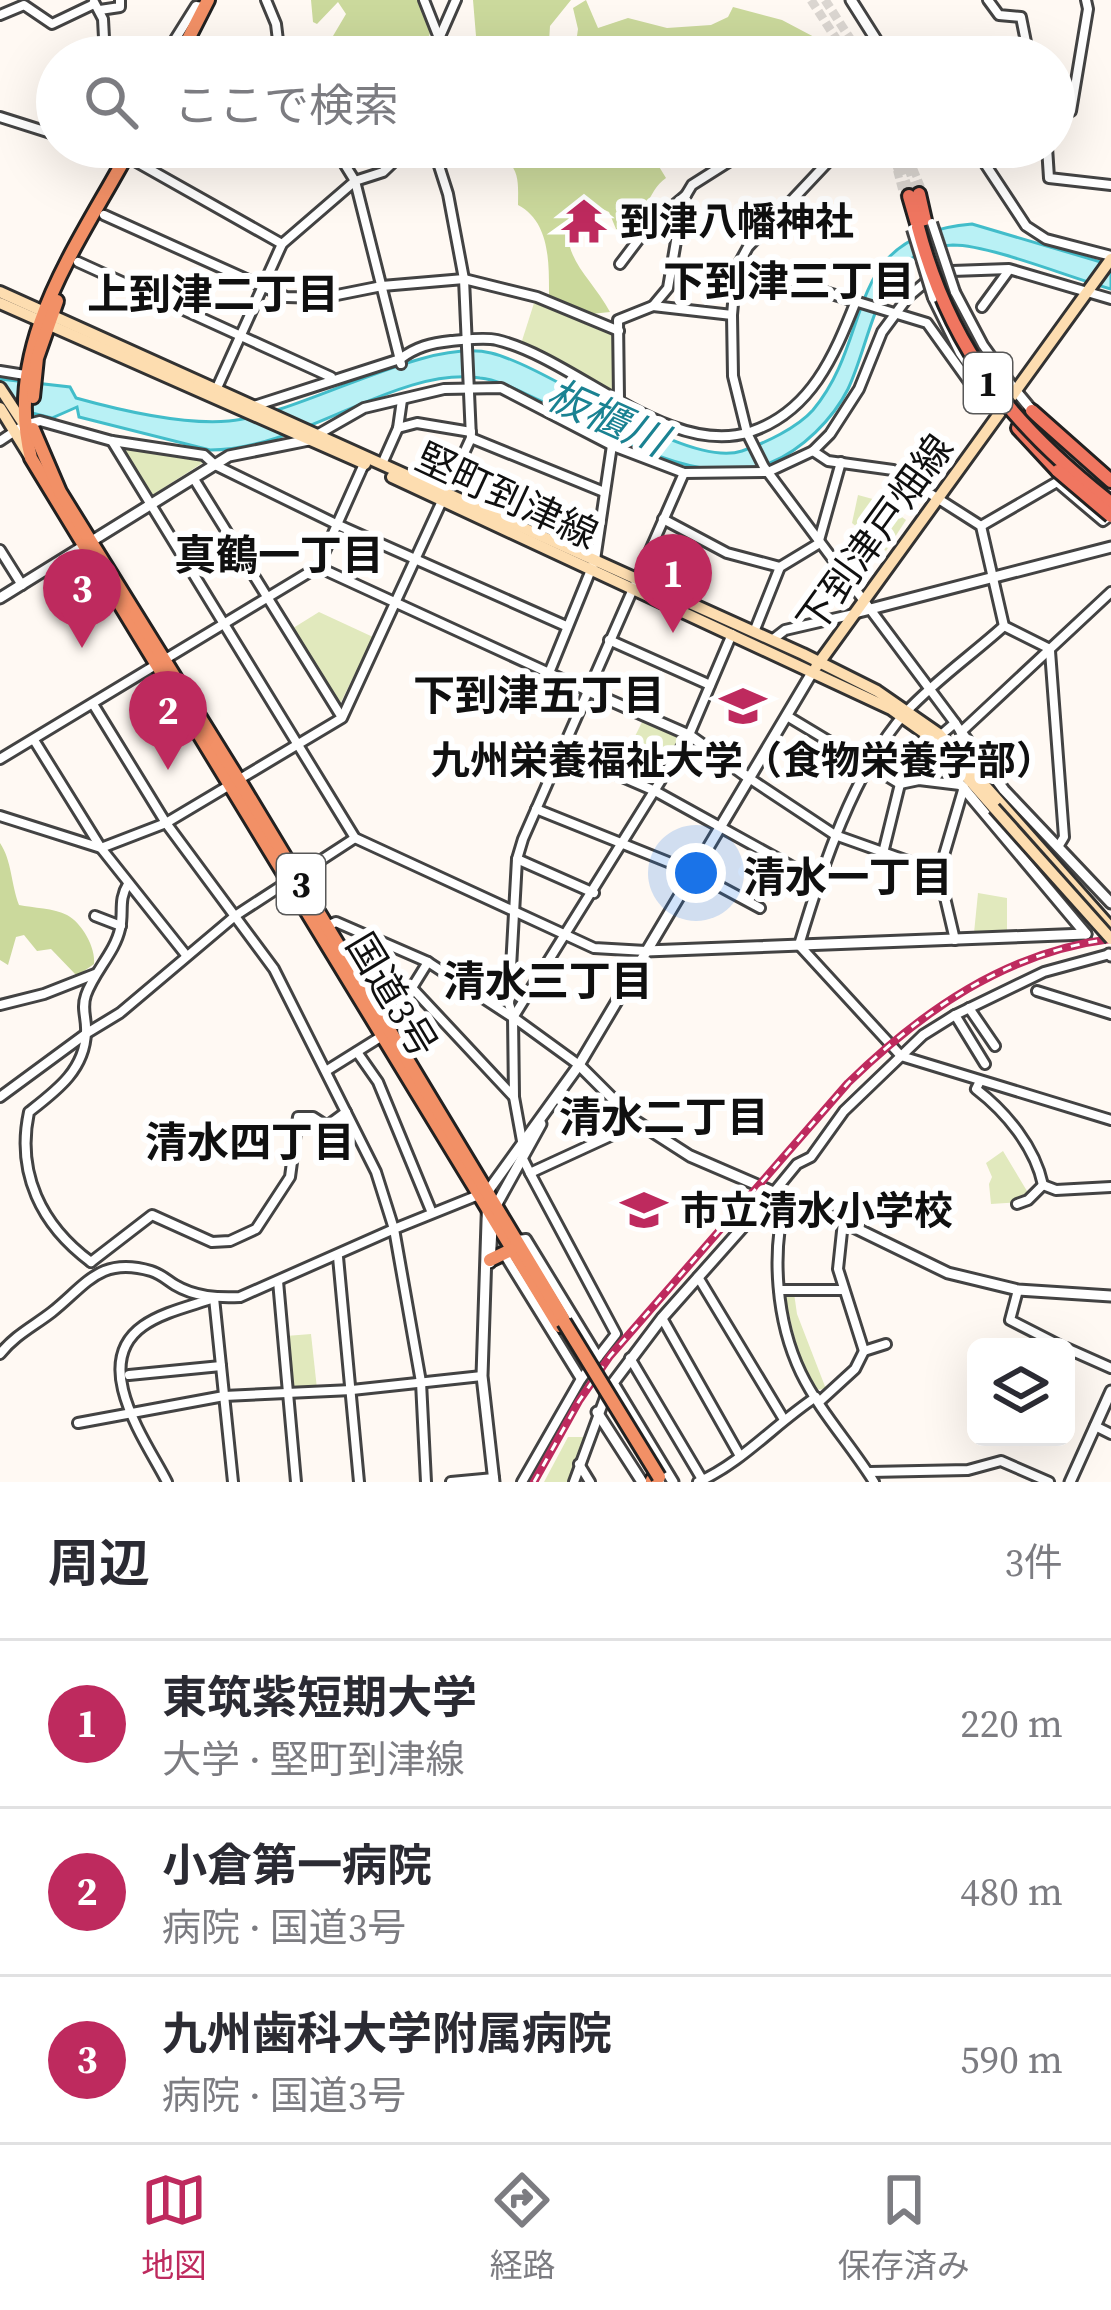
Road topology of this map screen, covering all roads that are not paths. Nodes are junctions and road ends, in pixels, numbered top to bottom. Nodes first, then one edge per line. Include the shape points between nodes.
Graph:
1 (119, 0) edge
2 (266, 0) edge
3 (424, 0) edge
4 (456, 0) edge
5 (851, 0) edge
6 (988, 0) edge
7 (1086, 0) edge
8 (210, 2) edge
9 (96, 5) edge
10 (0, 15) edge
11 (101, 36) edge
12 (177, 36) edge
13 (193, 36) edge
14 (277, 36) edge
15 (438, 36) edge
16 (440, 36) edge
17 (874, 36) edge
18 (1025, 36) edge
19 (1075, 87) edge
20 (0, 117) edge
21 (36, 128) edge
22 (124, 168) edge
23 (125, 168) edge
24 (157, 168) edge
25 (347, 168) edge
26 (387, 168) edge
27 (440, 168) edge
28 (719, 168) edge
29 (822, 168) edge
30 (988, 168) edge
31 (1048, 168) edge
32 (355, 181) junction
33 (1111, 184) edge
34 (687, 194) junction
35 (914, 195) tunnel mouth
36 (104, 215) junction
37 (922, 226) junction
38 (282, 244) junction
39 (1111, 258) edge
40 (79, 262) junction
41 (620, 264) dead end
42 (1010, 268) junction
43 (736, 269) junction
44 (464, 279) junction
45 (382, 286) junction
46 (263, 288) junction
47 (1089, 290) junction
48 (0, 292) edge
49 (1111, 299) edge
50 (856, 301) junction
51 (0, 302) edge
52 (653, 306) junction
53 (982, 307) dead end
54 (895, 314) junction
55 (732, 316) junction
56 (45, 318) junction
57 (620, 332) junction
58 (243, 335) junction
59 (468, 339) junction
60 (400, 362) junction
61 (0, 371) edge
62 (332, 378) junction
63 (28, 380) junction
64 (471, 386) junction
65 (0, 388) edge
66 (1016, 391) junction
67 (215, 393) junction
68 (407, 395) junction
69 (619, 402) junction
70 (255, 409) junction
71 (4, 410) edge
72 (1001, 411) junction
73 (1032, 411) junction
74 (25, 421) junction
75 (398, 428) junction
76 (1018, 428) junction
77 (471, 435) junction
78 (309, 436) junction
79 (748, 436) junction
80 (0, 441) edge
81 (112, 441) junction
82 (613, 443) junction
83 (813, 451) junction
84 (841, 462) junction
85 (364, 464) junction
86 (382, 464) junction
87 (215, 465) junction
88 (766, 469) junction
89 (684, 473) junction
90 (194, 479) junction
91 (1111, 487) edge
92 (604, 492) junction
93 (445, 496) junction
94 (938, 498) junction
95 (152, 503) junction
96 (1111, 511) edge
97 (663, 519) junction
98 (336, 524) junction
99 (981, 526) junction
100 (88, 544) junction
101 (818, 544) junction
102 (1111, 547) edge
103 (0, 550) edge
104 (416, 559) junction
105 (594, 564) junction
106 (318, 567) junction
107 (780, 567) junction
108 (993, 580) junction
109 (635, 582) junction
110 (22, 585) junction
111 (1111, 592) edge
112 (0, 598) edge
113 (265, 598) junction
114 (394, 601) junction
115 (866, 605) junction
116 (854, 614) junction
117 (225, 622) junction
118 (566, 626) junction
119 (1004, 626) junction
120 (733, 632) junction
121 (754, 632) junction
122 (609, 640) junction
123 (772, 640) junction
124 (1049, 649) junction
125 (161, 662) junction
126 (817, 665) junction
127 (549, 673) junction
128 (710, 685) junction
129 (586, 690) junction
130 (931, 691) junction
131 (93, 704) junction
132 (906, 713) junction
133 (787, 716) junction
134 (342, 718) junction
135 (958, 728) junction
136 (689, 735) junction
137 (936, 736) junction
138 (34, 740) junction
139 (298, 746) junction
140 (562, 751) junction
141 (0, 759) edge
142 (871, 767) junction
143 (749, 778) junction
144 (900, 784) junction
145 (235, 785) junction
146 (963, 786) junction
147 (655, 791) junction
148 (536, 809) junction
149 (0, 816) edge
150 (166, 824) junction
151 (719, 827) junction
152 (835, 835) junction
153 (355, 838) junction
154 (622, 846) junction
155 (100, 848) junction
156 (1058, 848) junction
157 (883, 853) junction
158 (517, 859) junction
159 (693, 872) junction
160 (939, 872) junction
161 (292, 878) junction
162 (818, 880) junction
163 (128, 884) junction
164 (594, 893) junction
165 (1111, 903) edge
166 (760, 908) dead end
167 (512, 910) junction
168 (95, 916) dead end
169 (235, 916) junction
170 (121, 926) junction
171 (327, 926) junction
172 (1111, 933) edge
173 (1086, 934) junction
174 (568, 935) junction
175 (955, 940) junction
176 (799, 945) junction
177 (646, 951) junction
178 (186, 955) junction
179 (1110, 955) edge
180 (428, 962) junction
181 (96, 973) junction
182 (413, 989) junction
183 (1037, 991) dead end
184 (0, 1005) edge
185 (969, 1008) junction
186 (1111, 1014) edge
187 (955, 1015) junction
188 (513, 1017) junction
189 (385, 1032) junction
190 (87, 1033) junction
191 (995, 1046) dead end
192 (357, 1052) junction
193 (901, 1056) junction
194 (985, 1064) dead end
195 (579, 1065) junction
196 (326, 1071) junction
197 (980, 1081) junction
198 (0, 1096) edge
199 (514, 1097) junction
200 (346, 1112) junction
201 (634, 1120) junction
202 (1111, 1120) edge
203 (524, 1150) junction
204 (530, 1173) junction
205 (497, 1177) junction
206 (1043, 1185) junction
207 (1111, 1187) edge
208 (774, 1192) junction
209 (484, 1197) junction
210 (786, 1198) junction
211 (1017, 1204) dead end
212 (432, 1213) junction
213 (843, 1222) junction
214 (394, 1228) junction
215 (514, 1245) junction
216 (338, 1256) junction
217 (490, 1260) junction
218 (91, 1262) junction
219 (90, 1275) junction
220 (698, 1277) junction
221 (278, 1281) junction
222 (486, 1286) junction
223 (779, 1290) junction
224 (842, 1290) junction
225 (1018, 1290) junction
226 (1111, 1296) edge
227 (214, 1298) junction
228 (662, 1318) junction
229 (1045, 1338) edge
230 (886, 1344) dead end
231 (864, 1351) junction
232 (1075, 1352) edge
233 (0, 1354) edge
234 (598, 1357) junction
235 (630, 1358) junction
236 (221, 1366) junction
237 (1111, 1368) edge
238 (129, 1375) dead end
239 (482, 1376) junction
240 (581, 1378) junction
241 (421, 1382) junction
242 (613, 1383) junction
243 (352, 1390) junction
244 (1111, 1391) edge
245 (289, 1394) junction
246 (224, 1396) junction
247 (817, 1399) junction
248 (130, 1411) junction
249 (597, 1412) junction
250 (783, 1418) junction
251 (78, 1423) dead end
252 (1095, 1426) junction
253 (1111, 1434) edge
254 (740, 1456) junction
255 (579, 1464) junction
256 (868, 1472) junction
257 (494, 1480) edge
258 (657, 1481) edge
259 (167, 1482) edge
260 (233, 1482) edge
261 (296, 1482) edge
262 (359, 1482) edge
263 (426, 1482) edge
264 (451, 1482) edge
265 (522, 1482) edge
266 (574, 1482) edge
267 (590, 1482) edge
268 (702, 1482) edge
269 (874, 1482) edge
270 (1049, 1482) edge
271 (1070, 1482) edge

1 - 9 street via 120,7
2 - 14 street
3 - 15 street
4 - 16 street
5 - 17 street
6 - 18 street via 999,15 1022,17
7 - 19 street
8 - 12 street via 196,6
8 - 13 highway
9 - 10 street via 52,24 24,5
9 - 11 street
20 - 21 street
22 - 56 highway, 国道3号 / 3
23 - 36 highway, 国道3号 / 3
24 - 38 street
25 - 32 street
26 - 32 street
27 - 44 street
28 - 34 street
29 - 43 street
30 - 39 street via 1026,226
31 - 33 street via 1049,178
32 - 38 street
32 - 45 street
34 - 41 street
34 - 52 street via 668,288
35 - 37 highway
36 - 40 highway, 国道3号 / 3
36 - 46 street
37 - 66 street, bridge via 982,345
37 - 72 street, bridge via 933,298
37 - 91 highway, bridge via 980,358 1041,429
37 - 96 highway, 1, bridge via 941,302 987,381
38 - 46 street
39 - 47 main road, 下到津戸畑線
40 - 56 highway, 国道3号 / 3
40 - 58 street
42 - 47 street
42 - 53 street
42 - 54 street via 934,275
43 - 50 street via 766,291
43 - 55 street
44 - 45 street
44 - 57 street via 537,297
44 - 59 street
45 - 46 street via 303,300
45 - 60 street
46 - 58 street
47 - 49 street
47 - 66 main road, 下到津戸畑線
48 - 56 main road, 堅町到津線
50 - 54 street
50 - 79 street via 807,396
51 - 56 main road, 堅町到津線
52 - 55 street
52 - 57 street via 618,320
54 - 72 street via 935,328 977,393
54 - 83 street via 844,417
55 - 79 street via 733,376
56 - 63 highway, 国道3号 / 3
56 - 67 main road, 堅町到津線
57 - 69 street
58 - 62 street
58 - 67 street
59 - 60 street via 414,348
59 - 64 street
59 - 69 street via 495,339
60 - 62 street
61 - 63 street
62 - 70 street
63 - 74 highway, 国道3号 / 3
64 - 68 street
64 - 77 street
64 - 82 street via 501,388
65 - 71 main road
66 - 72 main road, 下到津戸畑線
66 - 73 street
67 - 70 main road, 堅町到津線
68 - 75 street
68 - 78 street
69 - 79 street via 694,434
69 - 82 street
70 - 78 main road, 堅町到津線
71 - 74 main road
72 - 76 street
72 - 94 main road, 下到津戸畑線
73 - 91 street
73 - 91 highway
74 - 80 street
74 - 81 street
74 - 100 highway, 国道3号 / 3 via 34,452
75 - 77 street via 417,423
75 - 86 street
76 - 96 street
76 - 96 highway, bridge
77 - 92 street
77 - 93 street
78 - 85 main road, 堅町到津線
78 - 86 main road, 堅町到津線
78 - 87 street
79 - 88 street
81 - 87 street via 204,455
81 - 95 street
82 - 89 street
82 - 92 street
83 - 84 street
83 - 88 street
84 - 94 street via 893,470
84 - 101 street
85 - 93 main road, 堅町到津線
85 - 98 street
86 - 93 main road, 堅町到津線
87 - 90 street
87 - 98 street
88 - 89 street
88 - 101 street
89 - 97 street
90 - 95 street
90 - 113 street
92 - 105 street
93 - 104 street
93 - 105 main road, 堅町到津線
94 - 99 street
94 - 115 main road, 下到津戸畑線
95 - 100 street
95 - 117 street
96 - 99 street via 1103,520 1057,482
97 - 107 street via 727,553
97 - 109 street
98 - 104 street
98 - 106 street
99 - 108 street
100 - 110 street
100 - 125 highway, 国道3号 / 3
101 - 107 street
101 - 115 street
102 - 108 street
103 - 110 street
104 - 114 street
104 - 118 street
105 - 109 main road, 堅町到津線
105 - 118 street
106 - 113 street
106 - 114 street
107 - 121 street
108 - 115 street
108 - 119 street
109 - 120 main road, 堅町到津線
109 - 121 main road, 堅町到津線
109 - 122 street
110 - 112 street
111 - 124 street
113 - 117 street
113 - 134 street
114 - 127 street
114 - 134 street
115 - 116 main road, 下到津戸畑線
115 - 130 street
116 - 123 street
116 - 126 main road, 下到津戸畑線
117 - 125 street
117 - 139 street
118 - 127 street
119 - 124 street
119 - 130 street
120 - 126 main road, 堅町到津線
120 - 128 street
121 - 123 main road, 堅町到津線
122 - 128 street
122 - 129 street
123 - 126 main road, 堅町到津線
124 - 135 street
124 - 156 street via 1064,837
125 - 131 street
125 - 145 highway, 国道3号 / 3
126 - 132 main road, 堅町到津線
126 - 133 street
127 - 129 street
128 - 136 street
129 - 136 street
129 - 140 street
130 - 132 street
130 - 135 street
131 - 138 street
131 - 150 street
132 - 137 main road, 堅町到津線
132 - 142 street
133 - 142 street
133 - 143 street
134 - 139 street
135 - 137 street
135 - 156 street
136 - 143 street
136 - 147 street
137 - 146 street via 927,747
137 - 172 main road, 堅町到津線, bridge
138 - 141 street
138 - 155 street
139 - 145 street
139 - 153 street
140 - 147 street
140 - 148 street
142 - 144 street
142 - 152 street
143 - 151 street
143 - 152 street
144 - 146 street
144 - 157 street
145 - 150 street
145 - 161 highway, 国道3号 / 3
146 - 160 street
146 - 173 street
147 - 151 street
147 - 154 street
148 - 154 street
148 - 158 street
149 - 155 street
150 - 155 street
150 - 169 street
151 - 159 street
151 - 162 street
152 - 157 street
152 - 162 street
153 - 161 street
153 - 167 street
154 - 159 street
154 - 164 street
155 - 163 street
156 - 165 street
157 - 160 street
158 - 164 street
158 - 167 street
159 - 166 street
159 - 177 street
160 - 175 street
161 - 169 street
161 - 171 highway, 国道3号 / 3
161 - 189 highway, 国道3号 / 3
162 - 176 street
163 - 170 street
163 - 178 street
164 - 174 street
167 - 174 street
167 - 188 street
168 - 170 street
169 - 178 street
169 - 196 street via 274,969
170 - 181 street
171 - 180 street via 336,922
171 - 189 highway, 国道3号 / 3
172 - 173 street
173 - 175 street
174 - 177 street via 594,948
174 - 188 street
175 - 176 street
176 - 177 street
176 - 193 street
177 - 195 street
178 - 190 street
179 - 185 street via 1044,972
180 - 182 street
180 - 188 street
181 - 184 street
181 - 190 street via 82,1008
182 - 189 street
182 - 199 street
183 - 186 street
185 - 187 street
185 - 191 street
187 - 193 street
187 - 194 street
188 - 195 street
188 - 199 street
189 - 192 street
189 - 209 highway, 国道3号 / 3
190 - 198 street
190 - 218 street via 64,1088 29,1112 24,1161 50,1220
192 - 196 street
192 - 212 street via 378,1082
193 - 197 street
193 - 208 street
195 - 201 street
195 - 203 street
196 - 200 street
197 - 202 street
197 - 206 street via 976,1089 1032,1152
199 - 203 street
200 - 214 street
200 - 218 street via 327,1126 298,1117 290,1177 256,1229 212,1242 152,1215
201 - 204 street
201 - 208 street via 690,1156
203 - 204 street
203 - 205 street
203 - 209 street
204 - 234 street via 616,1334
205 - 209 street
205 - 209 street
206 - 207 street
206 - 211 street
208 - 210 street
208 - 220 street
209 - 212 street
209 - 215 highway, 国道3号 / 3
209 - 217 street
209 - 222 street
210 - 213 street
210 - 223 street
212 - 214 street
213 - 224 street
213 - 225 street via 948,1273
214 - 216 street
214 - 241 street
215 - 217 highway
215 - 234 street via 526,1239
215 - 240 street via 507,1259
215 - 258 highway, 国道3号 / 3, bridge
216 - 221 street
216 - 243 street
217 - 222 street
218 - 219 street
219 - 227 street via 136,1268
219 - 233 street
220 - 228 street
220 - 250 street
221 - 227 street
221 - 245 street
222 - 239 street
223 - 224 street
223 - 247 street via 791,1345
224 - 231 street
225 - 226 street
225 - 229 street via 1010,1320
227 - 236 street
227 - 248 street via 144,1325 125,1346 117,1362
228 - 235 street
228 - 254 street
230 - 231 street
231 - 247 street
232 - 237 street
234 - 240 street
235 - 242 street
235 - 268 street
236 - 238 street
236 - 246 street
239 - 241 street
239 - 257 street
240 - 265 street
241 - 243 street
241 - 263 street
242 - 249 street
242 - 258 street
243 - 245 street
243 - 262 street
244 - 252 street
245 - 246 street
245 - 261 street
246 - 248 street
246 - 260 street
247 - 250 street
247 - 256 street
248 - 251 street
248 - 259 street
249 - 255 street
249 - 258 street
250 - 254 street
252 - 253 street
252 - 271 street
254 - 268 street
255 - 266 street
255 - 267 street
256 - 269 street
256 - 270 street via 1001,1461
257 - 264 street

